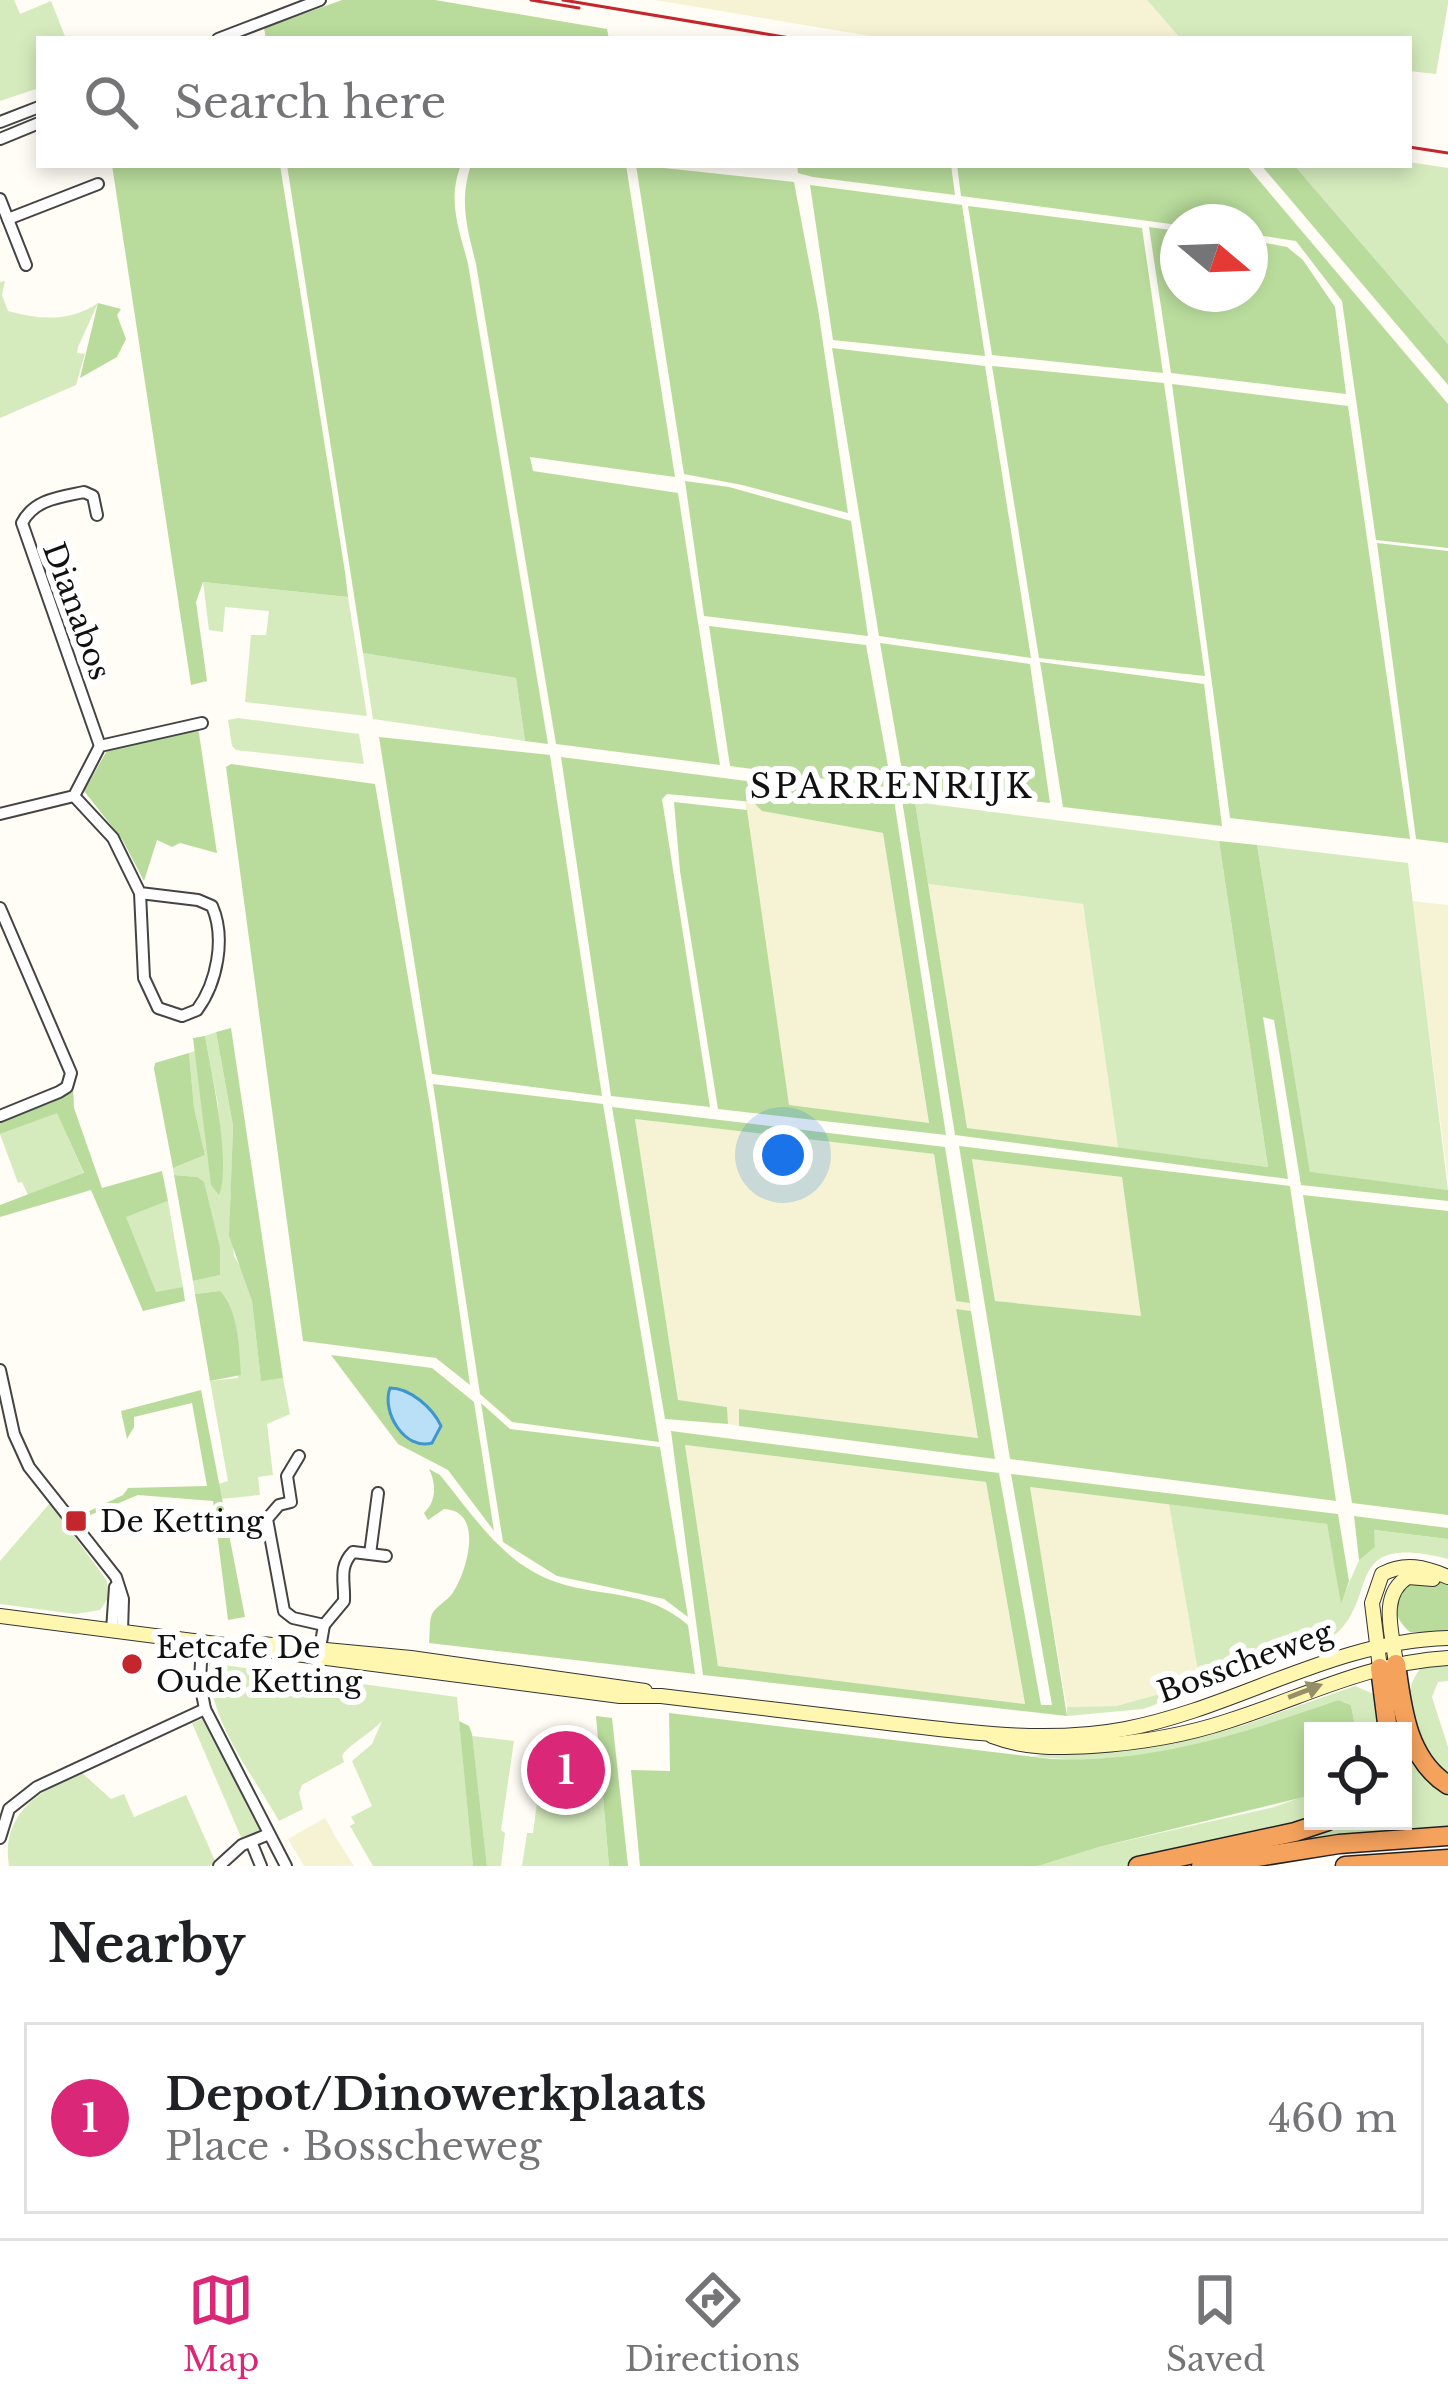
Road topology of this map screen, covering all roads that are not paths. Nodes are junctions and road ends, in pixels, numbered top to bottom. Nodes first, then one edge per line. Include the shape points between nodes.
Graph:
1 (320, 0) edge
2 (226, 36) edge
3 (36, 108) edge
4 (0, 122) edge
5 (36, 124) edge
6 (0, 139) edge
7 (98, 184) dead end
8 (0, 199) edge
9 (8, 220) junction
10 (26, 265) dead end
11 (98, 515) dead end
12 (202, 723) dead end
13 (100, 746) junction
14 (74, 796) junction
15 (0, 814) edge
16 (140, 893) junction
17 (0, 908) edge
18 (0, 1116) edge
19 (0, 1370) edge
20 (4, 1412) edge
21 (299, 1456) dead end
22 (378, 1493) dead end
23 (370, 1554) junction
24 (386, 1556) dead end
25 (1448, 1578) edge
26 (0, 1616) edge
27 (324, 1624) junction
28 (117, 1630) junction
29 (1448, 1638) edge
30 (202, 1641) junction
31 (1385, 1643) junction
32 (319, 1653) junction
33 (1448, 1658) edge
34 (1388, 1666) junction
35 (206, 1709) junction
36 (1388, 1722) edge
37 (988, 1735) junction
38 (1448, 1785) edge
39 (1304, 1829) edge
40 (269, 1834) junction
41 (1448, 1836) edge
42 (0, 1838) edge
43 (251, 1844) junction
44 (1448, 1859) edge
45 (219, 1866) edge
46 (261, 1866) edge
47 (286, 1866) edge
48 (1138, 1866) edge
49 (1201, 1866) edge
50 (1346, 1866) edge

1 - 2 street
3 - 4 street
5 - 6 street
7 - 9 street
8 - 9 street
9 - 10 street
11 - 13 street, Dianabos via 84,492 40,503 22,523
12 - 13 street
13 - 14 street
14 - 15 street
14 - 16 street via 112,838
16 - 16 street via 212,906 218,950 197,1010 182,1016 158,1008 144,978
17 - 18 street via 71,1073 59,1092
19 - 20 street
20 - 28 street via 37,1478 116,1577 123,1599
21 - 27 street via 287,1476 291,1502 267,1519 284,1611
22 - 23 street
23 - 24 street
23 - 27 street via 346,1559 344,1601
25 - 31 main road via 1399,1582
26 - 28 main road, Bosscheweg
27 - 32 street
28 - 30 main road, Bosscheweg
29 - 31 main road, Bosscheweg
30 - 32 main road, Bosscheweg
30 - 35 street
31 - 34 main road
31 - 37 main road, Bosscheweg via 1158,1722
32 - 37 main road, Bosscheweg via 620,1696
33 - 34 main road, Bosscheweg
34 - 36 highway
37 -> 34 main road, Bosscheweg via 1045,1748 1164,1738
34 - 38 highway via 1413,1745
35 - 40 street
35 - 42 street via 37,1787 9,1809
39 - 48 highway
40 - 43 street
40 - 47 street
41 - 49 highway
43 - 45 street
43 - 46 street
44 - 50 highway

